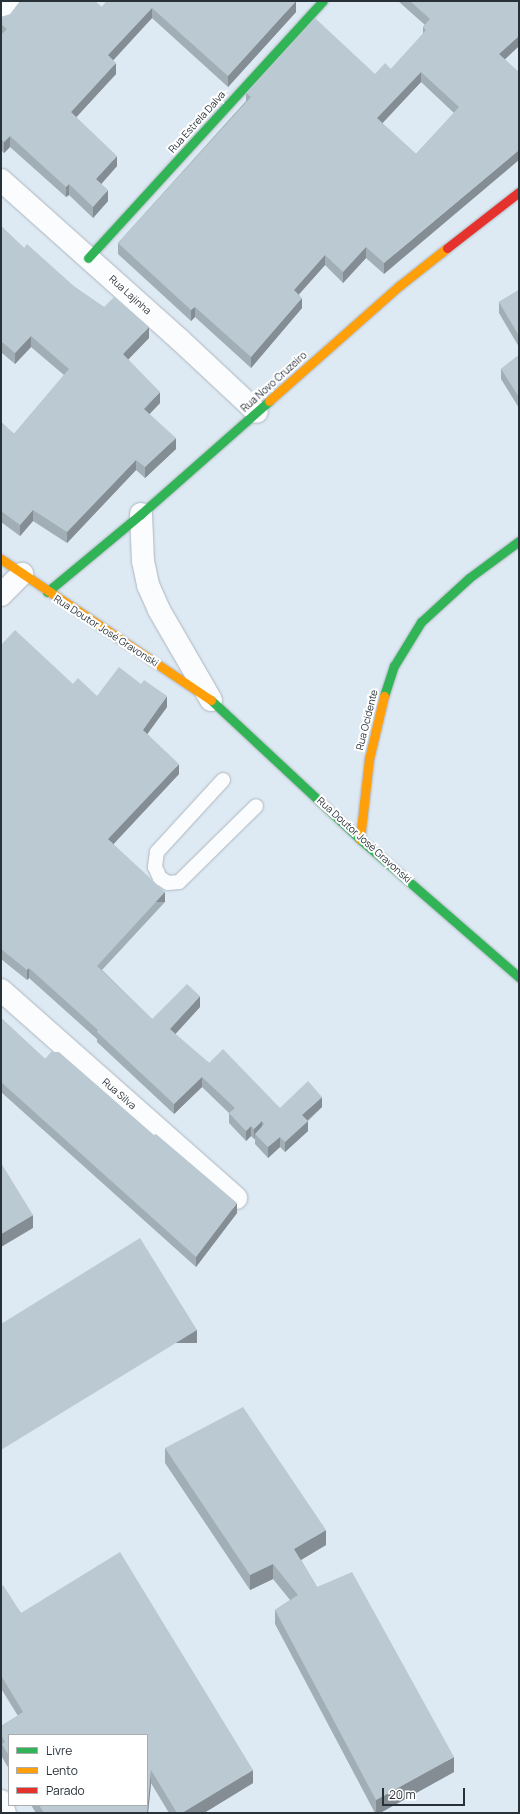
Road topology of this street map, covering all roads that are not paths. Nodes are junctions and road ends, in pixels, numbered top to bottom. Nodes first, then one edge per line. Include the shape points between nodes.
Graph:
1 (14, 1) edge
2 (323, 1) edge
3 (1, 16) edge
4 (1, 180) edge
5 (519, 192) edge
6 (88, 258) junction
7 (257, 412) junction
8 (142, 514) junction
9 (519, 541) edge
10 (1, 559) edge
11 (22, 574) junction
12 (48, 592) junction
13 (1, 595) edge
14 (211, 700) junction
15 (223, 780) dead end
16 (256, 806) dead end
17 (360, 839) junction
18 (519, 977) edge
19 (1, 990) edge
20 (236, 1198) dead end
21 (1, 1801) edge
22 (5, 1813) edge

1 - 3 street
2 - 6 street, Rua Estrela Dalva
4 - 6 street, Rua Lajinha
5 - 7 street, Rua Novo Cruzeiro via 399,286
6 - 7 street, Rua Lajinha
7 - 8 street, Rua Novo Cruzeiro
8 - 12 street, Rua Novo Cruzeiro
8 - 14 street, Rua Doutor José Gravonski via 142,548 148,585 159,610
9 - 17 street, Rua Ocidente via 468,578 421,622 394,666 379,709 369,759
10 - 11 street, Rua Doutor José Gravonski
11 - 12 street, Rua Doutor José Gravonski
11 - 13 street
12 - 14 street, Rua Doutor José Gravonski
14 - 17 street, Rua Doutor José Gravonski
15 - 16 lane via 157,852 154,867 160,878 168,883 179,882
17 - 18 street, Rua Doutor José Gravonski
19 - 20 street, Rua Silva
21 - 22 street

